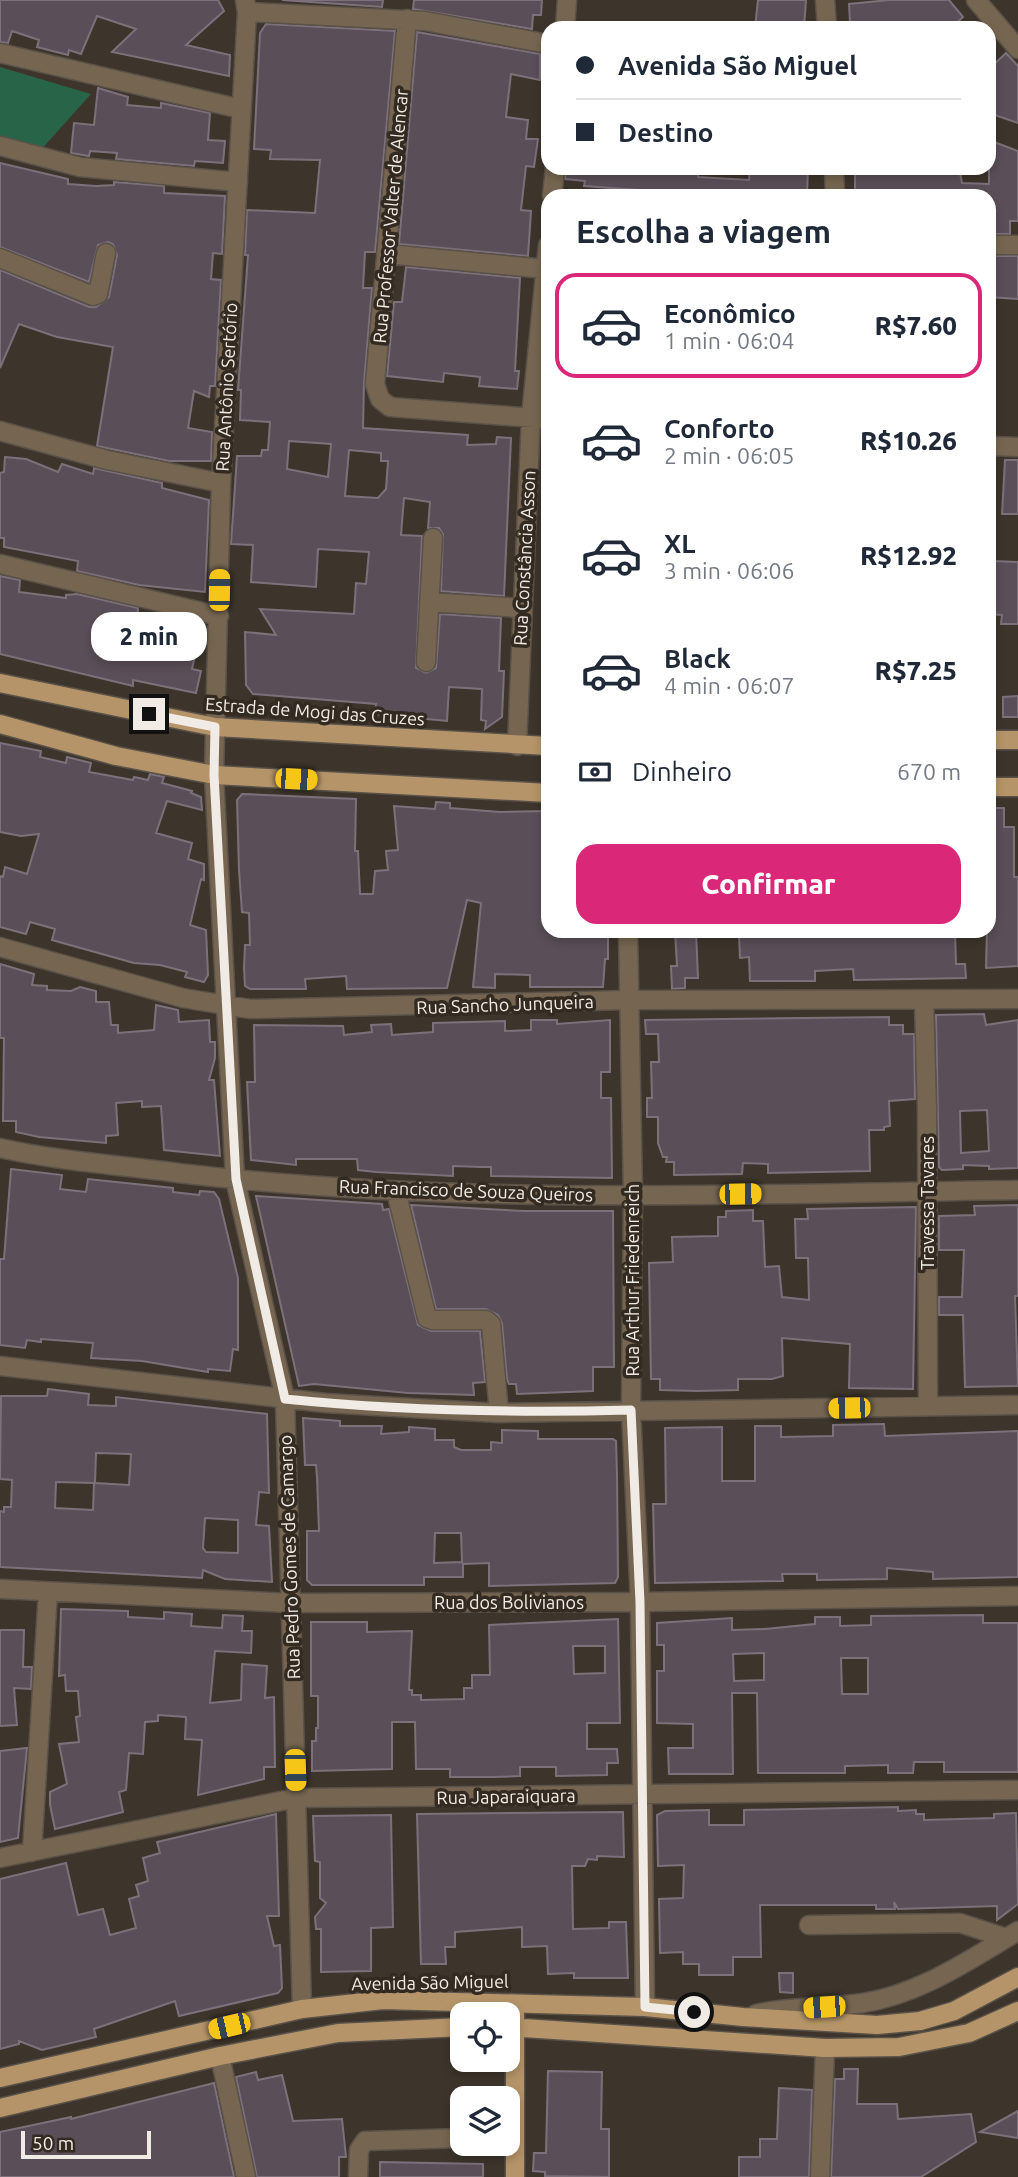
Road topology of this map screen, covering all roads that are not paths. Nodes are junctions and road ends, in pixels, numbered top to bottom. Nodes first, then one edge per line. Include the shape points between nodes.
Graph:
1 (567, 0) edge
2 (825, 0) edge
3 (976, 0) edge
4 (246, 6) edge
5 (407, 19) junction
6 (566, 21) edge
7 (826, 21) edge
8 (994, 21) edge
9 (996, 23) edge
10 (541, 43) edge
11 (1018, 49) edge
12 (0, 53) edge
13 (241, 109) junction
14 (0, 146) edge
15 (238, 183) junction
16 (996, 245) edge
17 (1018, 246) edge
18 (106, 253) dead end
19 (387, 254) junction
20 (0, 258) edge
21 (541, 269) edge
22 (541, 393) edge
23 (540, 418) edge
24 (0, 432) edge
25 (996, 446) edge
26 (1018, 447) edge
27 (221, 483) junction
28 (433, 538) dead end
29 (0, 564) edge
30 (429, 602) junction
31 (521, 608) junction
32 (219, 616) junction
33 (425, 662) dead end
34 (0, 682) edge
35 (0, 724) edge
36 (215, 727) junction
37 (996, 740) edge
38 (1018, 740) edge
39 (517, 746) junction
40 (541, 746) edge
41 (214, 775) junction
42 (996, 787) edge
43 (1018, 787) edge
44 (541, 793) edge
45 (628, 938) edge
46 (0, 947) edge
47 (1018, 999) edge
48 (628, 1000) junction
49 (924, 1000) junction
50 (227, 1007) junction
51 (0, 1148) edge
52 (236, 1179) junction
53 (1018, 1190) edge
54 (396, 1191) junction
55 (926, 1191) junction
56 (633, 1195) junction
57 (0, 1366) edge
58 (285, 1399) junction
59 (1018, 1405) edge
60 (928, 1406) junction
61 (631, 1410) junction
62 (499, 1413) junction
63 (0, 1589) edge
64 (48, 1592) junction
65 (1018, 1597) edge
66 (640, 1602) junction
67 (290, 1603) junction
68 (1018, 1790) edge
69 (641, 1794) junction
70 (296, 1798) junction
71 (32, 1852) junction
72 (0, 1858) edge
73 (809, 1925) dead end
74 (1012, 1935) edge
75 (1018, 1977) edge
76 (515, 2001) joint
77 (645, 2007) junction
78 (302, 2009) junction
79 (1018, 2011) edge
80 (743, 2017) junction
81 (450, 2028) edge
82 (520, 2028) edge
83 (825, 2048) junction
84 (220, 2056) junction
85 (0, 2081) edge
86 (0, 2108) edge
87 (450, 2138) edge
88 (513, 2156) edge
89 (246, 2177) edge
90 (358, 2177) edge
91 (515, 2177) edge
92 (820, 2177) edge

1 - 6 street
2 - 7 street
3 - 8 street
4 - 5 street
4 - 13 street, Rua Antônio Sertório
5 - 10 street
5 - 19 street, Rua Professor Valter de Alencar
9 - 11 street
12 - 13 street
13 - 15 street, Rua Antônio Sertório
14 - 15 street via 80,167
15 - 27 street, Rua Antônio Sertório
16 - 17 street
18 - 20 street via 98,294 93,296
19 - 21 street
19 - 23 street, Rua Professor Valter de Alencar via 375,384 380,399 390,407
22 - 23 street, Rua Constância Asson
23 - 31 street, Rua Constância Asson
24 - 27 street
25 - 26 street
27 - 32 street, Rua Antônio Sertório
28 - 30 street
29 - 32 street
30 - 31 street
30 - 33 street
31 - 39 street, Rua Constância Asson
32 - 36 street, Rua Antônio Sertório
34 - 36 main road, Estrada de Mogi das Cruzes
35 - 41 main road via 117,756
36 - 39 main road, Estrada de Mogi das Cruzes
36 - 41 street, Rua Antônio Sertório
37 - 38 main road
39 - 40 main road, Estrada de Mogi das Cruzes
41 - 44 main road
41 - 50 street, Rua Pedro Gomes de Camargo
42 - 43 main road
45 - 48 street, Rua Arthur Friedenreich
46 - 50 street, Rua Sancho Junqueira
47 - 49 street, Rua Sancho Junqueira
48 - 49 street, Rua Sancho Junqueira
48 - 50 street, Rua Sancho Junqueira
48 - 56 street, Rua Arthur Friedenreich
49 - 55 street, Travessa Tavares
50 - 52 street, Rua Pedro Gomes de Camargo
51 - 52 street, Rua Francisco de Souza Queiros
52 - 54 street, Rua Francisco de Souza Queiros
52 - 58 street, Rua Pedro Gomes de Camargo
53 - 55 street, Rua Francisco de Souza Queiros
54 - 56 street, Rua Francisco de Souza Queiros
54 - 62 street via 427,1318 486,1320 491,1324
55 - 56 street, Rua Francisco de Souza Queiros
55 - 60 street, Travessa Tavares
56 - 61 street, Rua Arthur Friedenreich
57 - 58 street
58 - 62 street
58 - 67 street, Rua Pedro Gomes de Camargo
59 - 60 street
60 - 61 street
61 - 62 street
61 - 66 street, Rua Arthur Friedenreich
63 - 64 street, Rua dos Bolivianos
64 - 67 street, Rua dos Bolivianos
64 - 71 street
65 - 66 street, Rua dos Bolivianos
66 - 67 street, Rua dos Bolivianos
66 - 69 street, Rua Arthur Friedenreich
67 - 70 street, Rua Pedro Gomes de Camargo
68 - 69 street, Rua Japaraiquara
69 - 70 street, Rua Japaraiquara
69 - 77 street, Rua Arthur Friedenreich
70 - 71 street, Rua Japaraiquara
70 - 78 street, Rua Pedro Gomes de Camargo
71 - 72 street, Rua Japaraiquara
73 - 74 street via 960,1923
74 - 80 street, Avenida São Miguel via 943,1975 898,1994 864,2003
75 - 80 main road, Avenida São Miguel via 954,2011 920,2021 877,2025
76 - 77 main road, Avenida São Miguel
76 - 78 main road, Avenida São Miguel via 383,2000
77 - 80 main road, Avenida São Miguel
78 - 85 main road, Avenida São Miguel
79 - 83 main road via 970,2033 932,2043
81 - 84 main road via 338,2033
82 - 83 main road
83 - 92 street
84 - 86 main road
84 - 89 street
87 - 90 street via 365,2141 359,2148
88 - 91 main road

